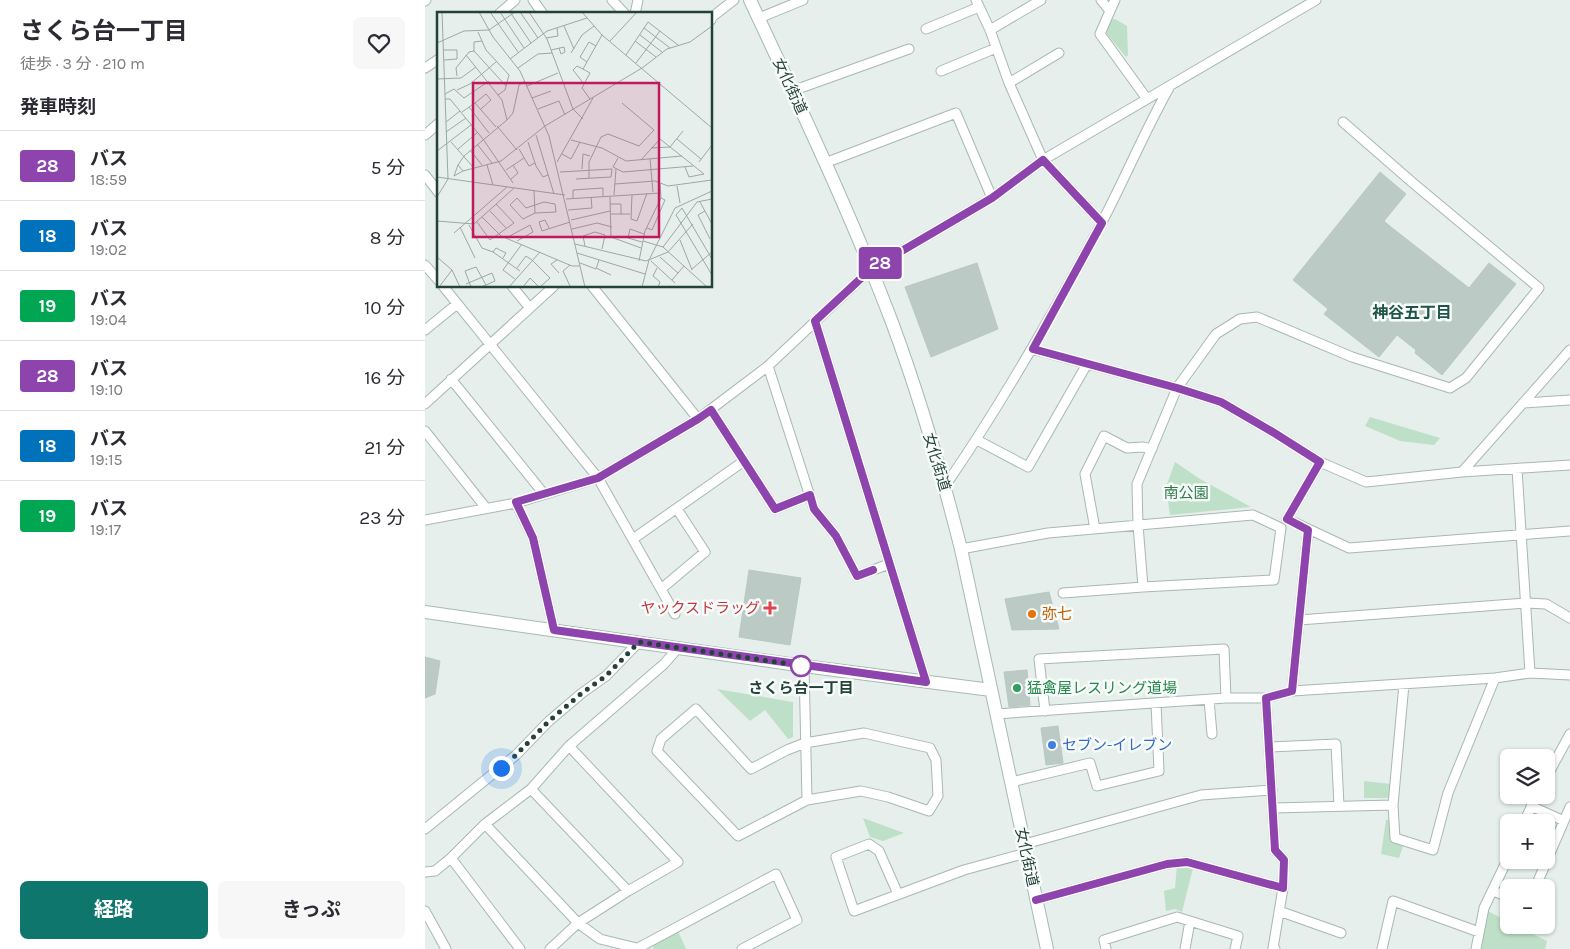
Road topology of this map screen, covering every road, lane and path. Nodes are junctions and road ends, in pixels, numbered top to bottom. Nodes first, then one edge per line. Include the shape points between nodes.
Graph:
1 (515, 0) edge
2 (533, 0) edge
3 (612, 0) edge
4 (734, 0) edge
5 (751, 0) edge
6 (803, 0) edge
7 (1041, 0) edge
8 (1101, 0) edge
9 (1115, 0) edge
10 (1316, 0) edge
11 (978, 4) edge
12 (1109, 11) junction
13 (501, 12) edge
14 (542, 12) edge
15 (623, 12) edge
16 (713, 16) edge
17 (759, 18) junction
18 (925, 29) dead end
19 (990, 30) junction
20 (996, 48) junction
21 (909, 49) dead end
22 (1059, 54) dead end
23 (437, 60) edge
24 (425, 68) edge
25 (941, 71) dead end
26 (1009, 83) junction
27 (1170, 86) junction
28 (792, 92) junction
29 (1147, 99) junction
30 (1343, 122) dead end
31 (437, 125) edge
32 (425, 135) edge
33 (1043, 160) junction
34 (825, 163) junction
35 (425, 175) edge
36 (437, 190) edge
37 (992, 198) junction
38 (1102, 223) junction
39 (425, 264) edge
40 (871, 269) junction
41 (437, 279) edge
42 (445, 288) edge
43 (514, 288) edge
44 (552, 288) edge
45 (593, 288) edge
46 (457, 304) junction
47 (529, 307) junction
48 (815, 321) junction
49 (425, 330) edge
50 (490, 344) junction
51 (1033, 349) junction
52 (1570, 350) edge
53 (1087, 364) junction
54 (768, 366) junction
55 (451, 380) junction
56 (1177, 388) junction
57 (1570, 400) edge
58 (1523, 403) junction
59 (425, 404) edge
60 (711, 410) junction
61 (698, 419) junction
62 (425, 431) edge
63 (977, 440) junction
64 (1152, 449) junction
65 (743, 461) junction
66 (1320, 462) junction
67 (1570, 465) edge
68 (1517, 469) junction
69 (1462, 472) junction
70 (598, 478) junction
71 (945, 486) junction
72 (544, 494) junction
73 (810, 495) junction
74 (516, 502) junction
75 (486, 508) junction
76 (677, 508) junction
77 (426, 517) edge
78 (1138, 525) junction
79 (1095, 529) junction
80 (1308, 530) junction
81 (1570, 531) edge
82 (1521, 534) junction
83 (633, 539) junction
84 (961, 549) junction
85 (889, 564) junction
86 (1143, 587) junction
87 (661, 588) junction
88 (1063, 593) dead end
89 (1526, 603) junction
90 (425, 612) edge
91 (675, 614) dead end
92 (1570, 618) edge
93 (1299, 620) junction
94 (554, 630) junction
95 (639, 642) junction
96 (679, 648) junction
97 (804, 666) junction
98 (1530, 673) junction
99 (1570, 675) edge
100 (1495, 678) junction
101 (926, 682) junction
102 (1404, 684) junction
103 (991, 690) junction
104 (1292, 691) junction
105 (1226, 698) junction
106 (1266, 698) junction
107 (1209, 700) junction
108 (1155, 703) junction
109 (1045, 711) junction
110 (996, 714) junction
111 (1212, 734) dead end
112 (1570, 734) edge
113 (805, 743) junction
114 (569, 746) junction
115 (1269, 747) junction
116 (1555, 762) edge
117 (1011, 782) junction
118 (531, 789) junction
119 (1272, 790) junction
120 (807, 800) junction
121 (1393, 805) junction
122 (1339, 806) junction
123 (1531, 806) joint
124 (1570, 807) edge
125 (1273, 808) junction
126 (1528, 814) edge
127 (1564, 821) junction
128 (485, 824) junction
129 (425, 829) edge
130 (1025, 848) junction
131 (451, 858) junction
132 (1503, 869) edge
133 (425, 872) edge
134 (1539, 879) edge
135 (1283, 888) junction
136 (1493, 890) junction
137 (628, 891) junction
138 (1500, 893) edge
139 (898, 894) junction
140 (1036, 900) junction
141 (425, 911) edge
142 (1279, 911) junction
143 (1190, 921) junction
144 (578, 923) junction
145 (1479, 932) junction
146 (1341, 933) dead end
147 (640, 948) edge
148 (447, 949) edge
149 (520, 949) edge
150 (550, 949) edge
151 (742, 949) edge
152 (1047, 949) edge
153 (1106, 949) edge
154 (1185, 949) edge
155 (1235, 949) edge
156 (1275, 949) edge
157 (1382, 949) edge
158 (1476, 949) edge

1 - 13 street
2 - 14 street
3 - 15 street
4 - 16 street
5 - 17 street, 女化街道
6 - 17 street
7 - 19 street
8 - 12 street
9 - 12 street
10 - 27 street
11 - 18 street
11 - 19 street
12 - 29 street via 1100,34
17 - 28 street, 女化街道
19 - 20 street
20 - 25 street
20 - 26 street
21 - 28 street
22 - 26 street
23 - 24 street
26 - 33 street
27 - 29 street
27 - 38 street
28 - 34 street, 女化街道
29 - 33 street
30 - 56 street via 1539,288 1466,378 1450,388 1352,357 1257,318 1240,319 1216,334
31 - 32 street
33 - 37 street
33 - 38 street
34 - 37 street via 956,113
34 - 40 street, 女化街道
35 - 36 street
37 - 40 street
38 - 51 street
39 - 41 street
40 - 48 street
40 - 71 street, 女化街道 via 917,396
42 - 46 street
43 - 47 street
44 - 47 street
45 - 61 street
46 - 49 street
46 - 50 street
47 - 50 street
48 - 54 street
48 - 85 street
50 - 55 street
50 - 70 street
51 - 53 street
51 - 63 street
52 - 58 street
53 - 56 street
53 - 63 street via 1028,467
54 - 60 street
54 - 73 street
55 - 59 street
55 - 72 street
56 - 64 street
56 - 66 street via 1221,402
57 - 58 street
58 - 69 street
60 - 61 street
60 - 65 street
61 - 70 street
62 - 75 street
63 - 71 street
64 - 78 street via 1137,484
64 - 79 street via 1127,448 1104,436 1085,474
65 - 73 street via 775,509
65 - 76 street
66 - 69 street via 1367,482
66 - 80 street via 1287,519
67 - 68 street
68 - 69 street
68 - 82 street
70 - 72 street
70 - 83 street
71 - 84 street, 女化街道
72 - 74 street
73 - 85 street via 814,509 836,536 857,576
74 - 75 street
74 - 94 street via 533,538
75 - 77 street
76 - 83 street
76 - 87 street via 705,552
78 - 79 street
78 - 86 street
78 - 86 street via 1253,516 1281,528 1274,580
79 - 84 street
80 - 82 street via 1349,548
80 - 93 street
81 - 82 street
82 - 89 street
83 - 87 street
84 - 103 street, 女化街道
85 - 101 street
86 - 88 street
87 - 91 street
89 - 92 street via 1546,604
89 - 93 street
89 - 98 street
90 - 94 street
93 - 104 street
94 - 95 street
95 - 96 street
95 - 129 street via 606,676 549,721 516,755
96 - 97 street
96 - 114 street
97 - 101 street
97 - 113 street
98 - 99 street
98 - 100 street
100 - 102 street
100 - 121 street via 1448,793 1433,850 1395,838
101 - 103 street
102 - 104 street
102 - 121 street
103 - 110 street, 女化街道
104 - 106 street
105 - 106 street
105 - 107 street
105 - 109 street via 1224,649 1039,659
106 - 115 street
107 - 108 street
107 - 111 street
108 - 109 street
108 - 117 street via 1159,771 1097,786 1090,763
109 - 110 street
110 - 117 street, 女化街道
112 - 116 street
113 - 120 street
113 - 120 street via 865,733 930,748 936,760 938,796 929,811 861,791
113 - 120 street via 751,769 696,709 661,739 657,751 738,836
114 - 118 street
114 - 137 street via 679,862
115 - 119 street
115 - 122 street via 1336,744
117 - 130 street, 女化街道
118 - 128 street
118 - 137 street
119 - 125 street
119 - 130 street via 1201,795
121 - 122 street
122 - 125 street
123 - 126 street
123 - 127 street
124 - 127 street
125 - 135 street via 1275,850 1284,860
127 - 134 street
128 - 131 street
128 - 144 street
130 - 139 street
130 - 140 street, 女化街道
131 - 133 street via 435,871
131 - 149 street
132 - 136 street
135 - 140 street via 1187,862 1167,864
135 - 142 street
136 - 138 street
136 - 145 street via 1484,908
137 - 144 street
139 - 139 street via 854,911 835,857 869,844 879,851
140 - 152 street, 女化街道
141 - 148 street
142 - 146 street
142 - 156 street
143 - 153 street via 1177,917 1104,940
143 - 154 street
143 - 155 street via 1238,936
144 - 147 street via 600,939
144 - 150 street
145 - 157 street via 1393,901
145 - 158 street
147 - 151 street via 776,874 797,920

